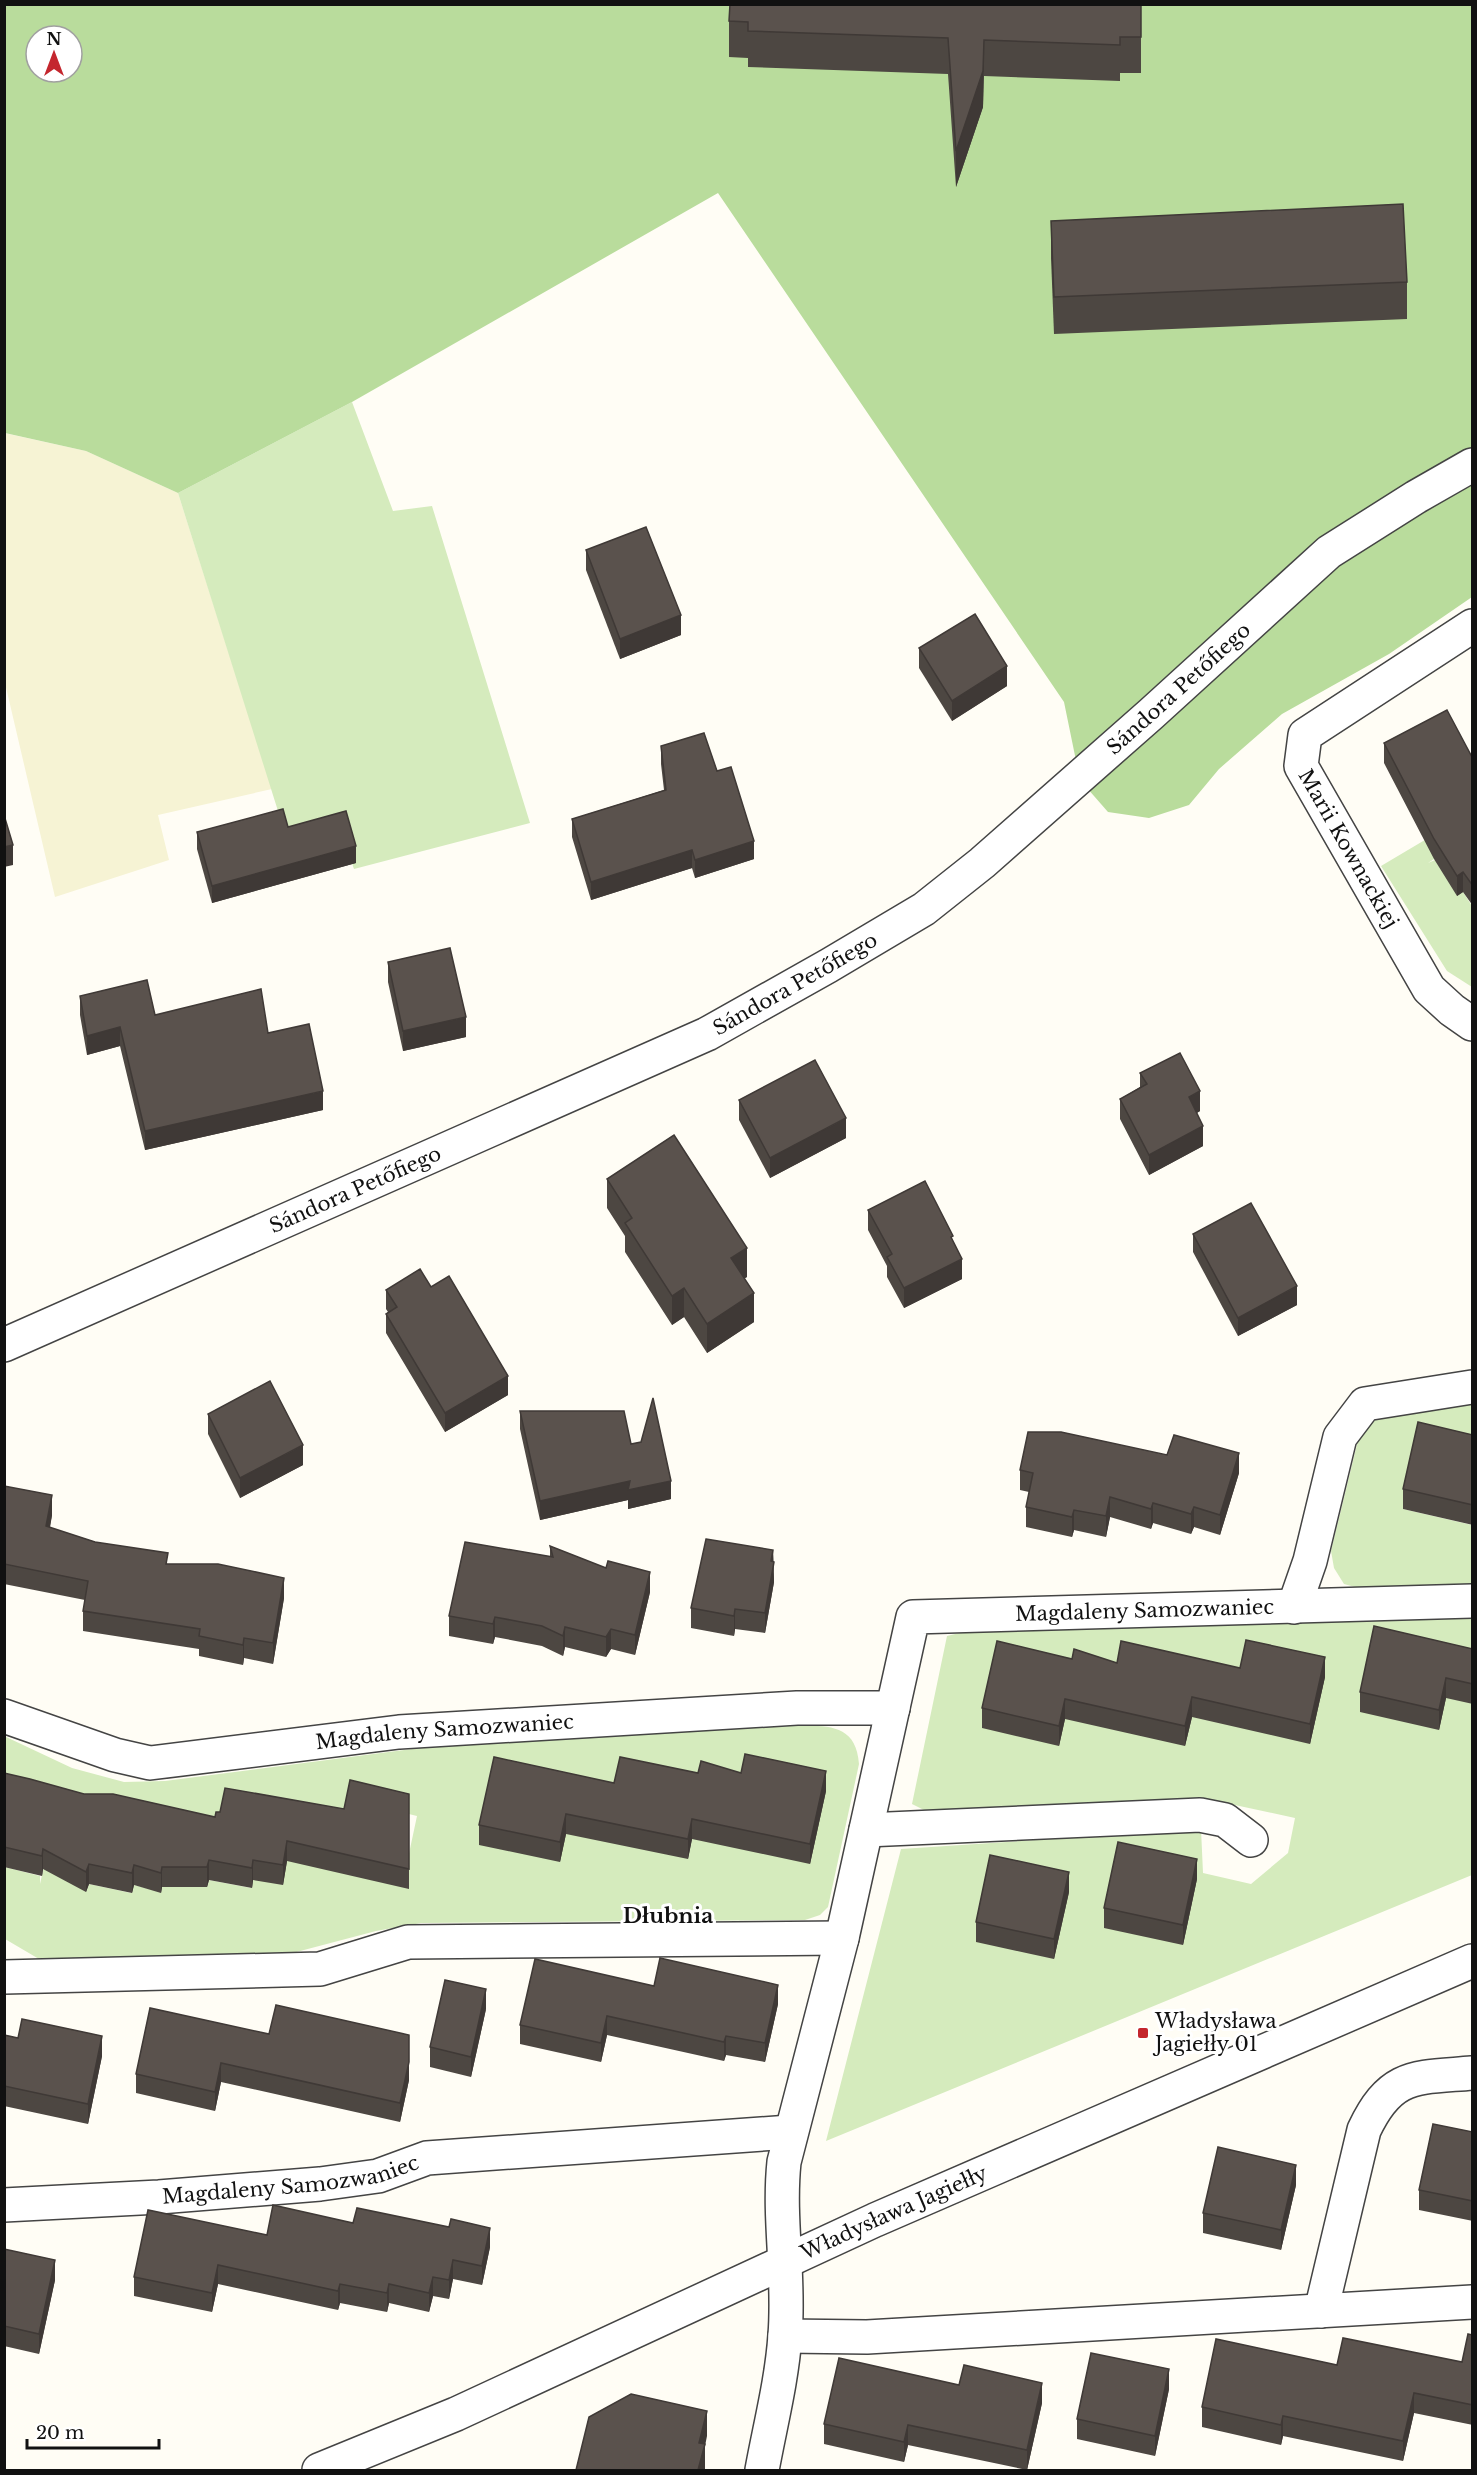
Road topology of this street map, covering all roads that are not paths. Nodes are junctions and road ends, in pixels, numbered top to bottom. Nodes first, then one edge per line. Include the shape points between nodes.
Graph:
1 (1473, 465) edge
2 (1473, 626) edge
3 (1473, 1024) edge
4 (8, 1342) edge
5 (1473, 1387) edge
6 (1473, 1601) edge
7 (1294, 1607) junction
8 (893, 1708) junction
9 (4, 1716) edge
10 (866, 1830) junction
11 (1251, 1840) dead end
12 (842, 1938) junction
13 (1473, 1961) edge
14 (4, 1977) edge
15 (1473, 2073) edge
16 (790, 2132) junction
17 (4, 2205) edge
18 (785, 2260) junction
19 (1473, 2302) edge
20 (1321, 2311) junction
21 (785, 2336) junction
22 (319, 2470) edge
23 (762, 2470) edge

1 - 4 street, Sándora Petőfiego via 1329,552 1125,737 924,909 707,1034
2 - 3 street, Marii Kownackiej via 1305,735 1301,766 1429,989
5 - 7 street via 1365,1404 1340,1437 1310,1561
6 - 7 street, Magdaleny Samozwaniec
7 - 8 street, Magdaleny Samozwaniec via 913,1617
8 - 9 street, Magdaleny Samozwaniec via 797,1708 399,1732 150,1763 115,1755
8 - 10 street, Magdaleny Samozwaniec
10 - 11 street via 1200,1815 1225,1820
10 - 12 street, Magdaleny Samozwaniec
12 - 14 street via 408,1942 320,1969
12 - 16 street, Magdaleny Samozwaniec
13 - 18 street, Władysława Jagiełły
15 - 20 street via 1411,2080 1394,2087 1372,2113 1364,2130
16 - 17 street, Magdaleny Samozwaniec via 427,2158 378,2176 320,2184
16 - 18 street, Magdaleny Samozwaniec via 781,2194
18 - 21 street, Magdaleny Samozwaniec
18 - 22 street, Władysława Jagiełły via 456,2414
19 - 20 street
20 - 21 street via 867,2337
21 - 23 street, Magdaleny Samozwaniec

